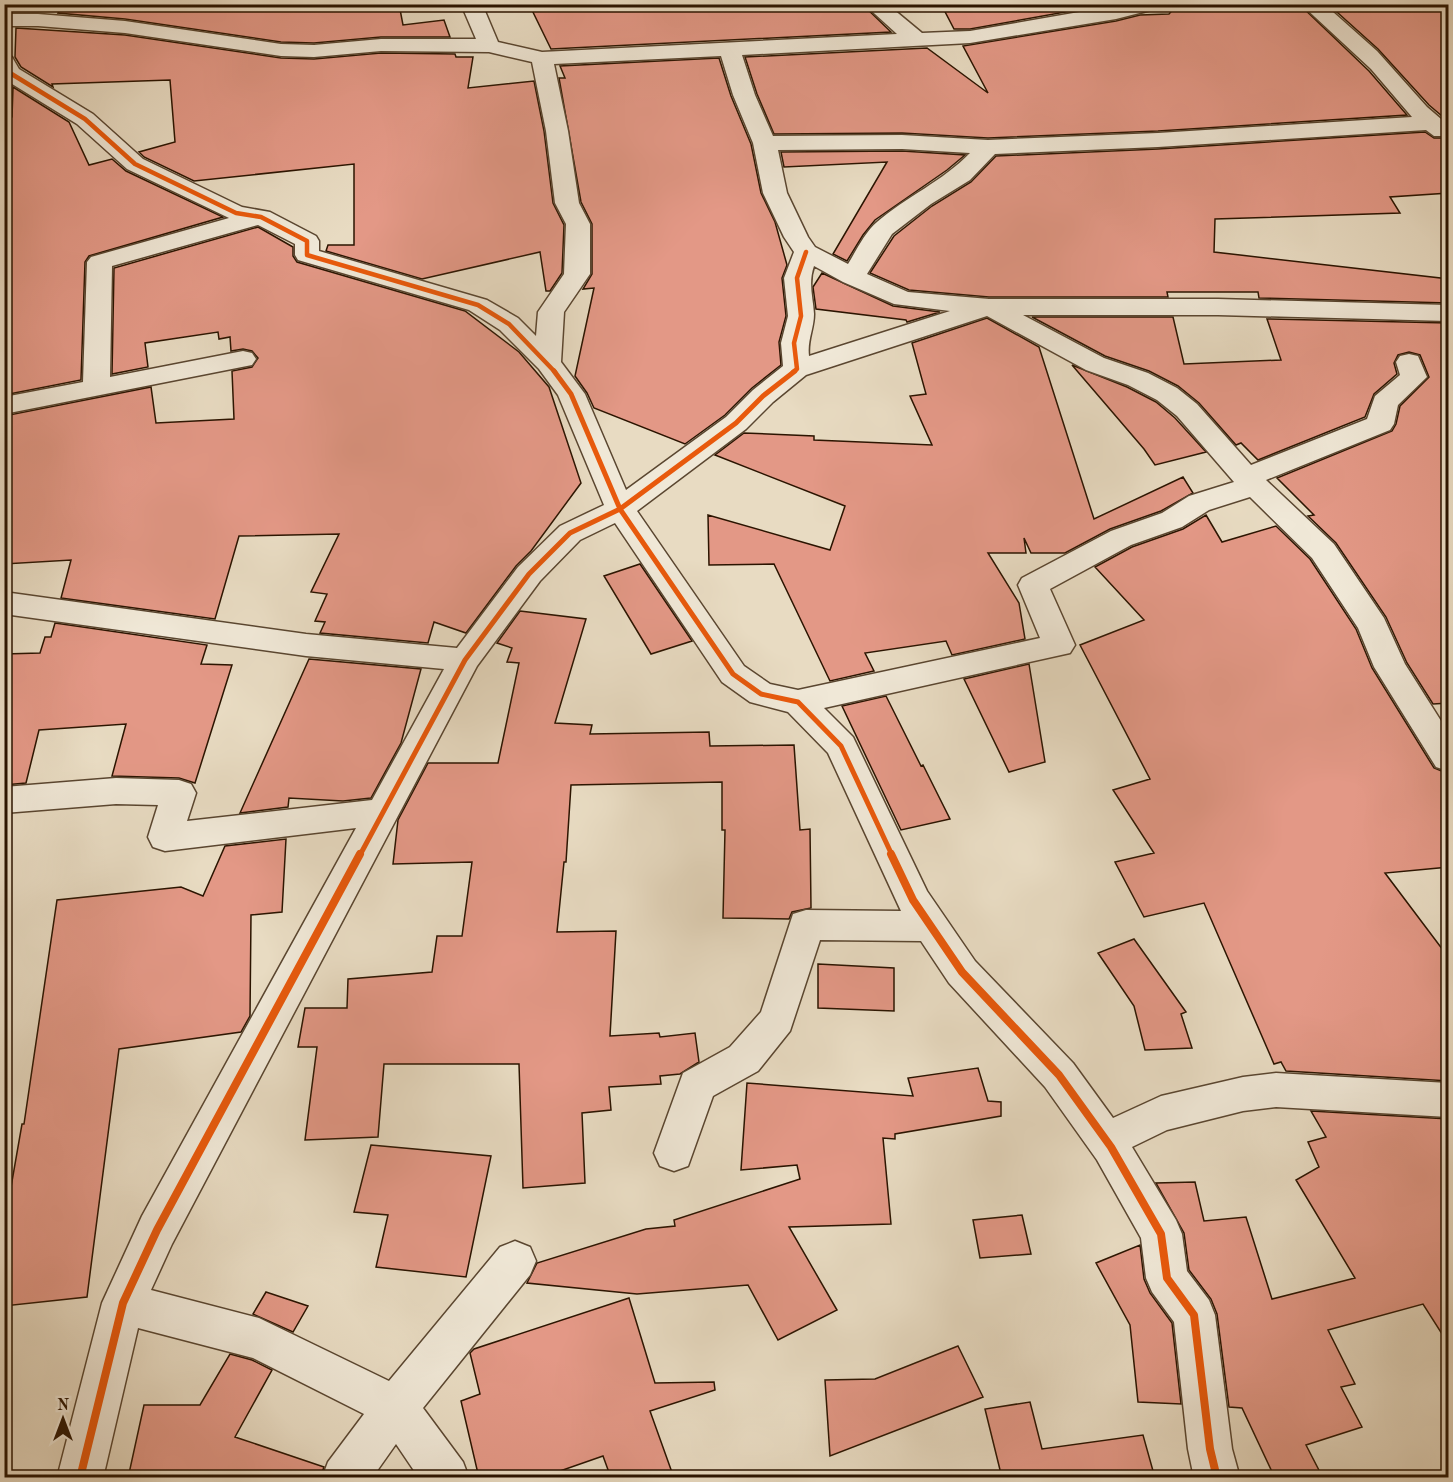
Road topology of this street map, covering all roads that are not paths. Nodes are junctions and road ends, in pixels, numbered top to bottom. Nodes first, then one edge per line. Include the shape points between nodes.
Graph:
1 (471, 4) edge
2 (874, 4) edge
3 (1152, 4) edge
4 (1311, 4) edge
5 (4, 20) edge
6 (917, 40) junction
7 (489, 46) junction
8 (729, 48) junction
9 (543, 58) junction
10 (4, 62) edge
11 (1429, 123) junction
12 (1449, 136) edge
13 (765, 144) junction
14 (988, 147) junction
15 (261, 217) junction
16 (806, 252) junction
17 (852, 277) junction
18 (989, 307) junction
19 (1449, 313) edge
20 (243, 359) dead end
21 (1409, 362) dead end
22 (548, 363) junction
23 (797, 369) junction
24 (96, 388) junction
25 (4, 406) edge
26 (1251, 481) junction
27 (620, 509) junction
28 (4, 603) edge
29 (465, 660) junction
30 (798, 702) junction
31 (1449, 758) edge
32 (4, 800) edge
33 (381, 812) junction
34 (930, 926) junction
35 (1449, 1100) edge
36 (1106, 1140) junction
37 (674, 1153) dead end
38 (515, 1261) dead end
39 (123, 1303) junction
40 (396, 1407) junction
41 (80, 1478) edge
42 (344, 1478) edge
43 (447, 1478) edge
44 (1216, 1478) edge

1 - 7 street
2 - 6 street
3 - 6 street via 1116,14 970,37
4 - 11 street via 1385,71
5 - 7 street via 125,27 281,50 381,45
6 - 8 street
7 - 9 street
8 - 9 street
8 - 13 street
9 - 22 street via 567,203 578,225 577,274 552,312
10 - 15 street via 10,72 29,86 85,119 135,164 236,213
11 - 12 street
11 - 14 street via 1194,139
13 - 14 street via 902,142
13 - 16 street via 775,193
14 - 17 street via 962,175 883,229
15 - 22 street via 307,241 307,255 478,305 509,324
15 - 24 street via 100,262
16 - 17 street
16 - 23 street via 797,278 801,316 794,343
17 - 18 street via 903,299
18 - 19 street
18 - 23 street
18 - 26 street via 1095,364 1167,394 1187,410
20 - 24 street
21 - 26 street via 1414,377 1385,402 1380,424
22 - 27 street via 571,394
23 - 27 street via 736,423
24 - 25 street
26 - 30 street via 1199,503 1172,520 1121,538 1033,585 1059,645
26 - 31 street via 1323,551 1373,626 1390,667
27 - 29 street via 570,533 529,574
27 - 30 street via 733,674 760,694
28 - 29 street via 295,643
29 - 33 street
30 - 34 street via 841,746 912,900
32 - 33 street via 116,791 179,794 165,837
33 - 39 street via 157,1230
34 - 36 street via 962,972 1059,1075
34 - 37 street via 806,925 777,1020 744,1059 697,1085
35 - 36 street via 1265,1091 1161,1114
36 - 44 street via 1161,1234 1167,1278 1194,1315
38 - 40 street
39 - 40 street via 259,1339
39 - 41 street
40 - 42 street
40 - 43 street

